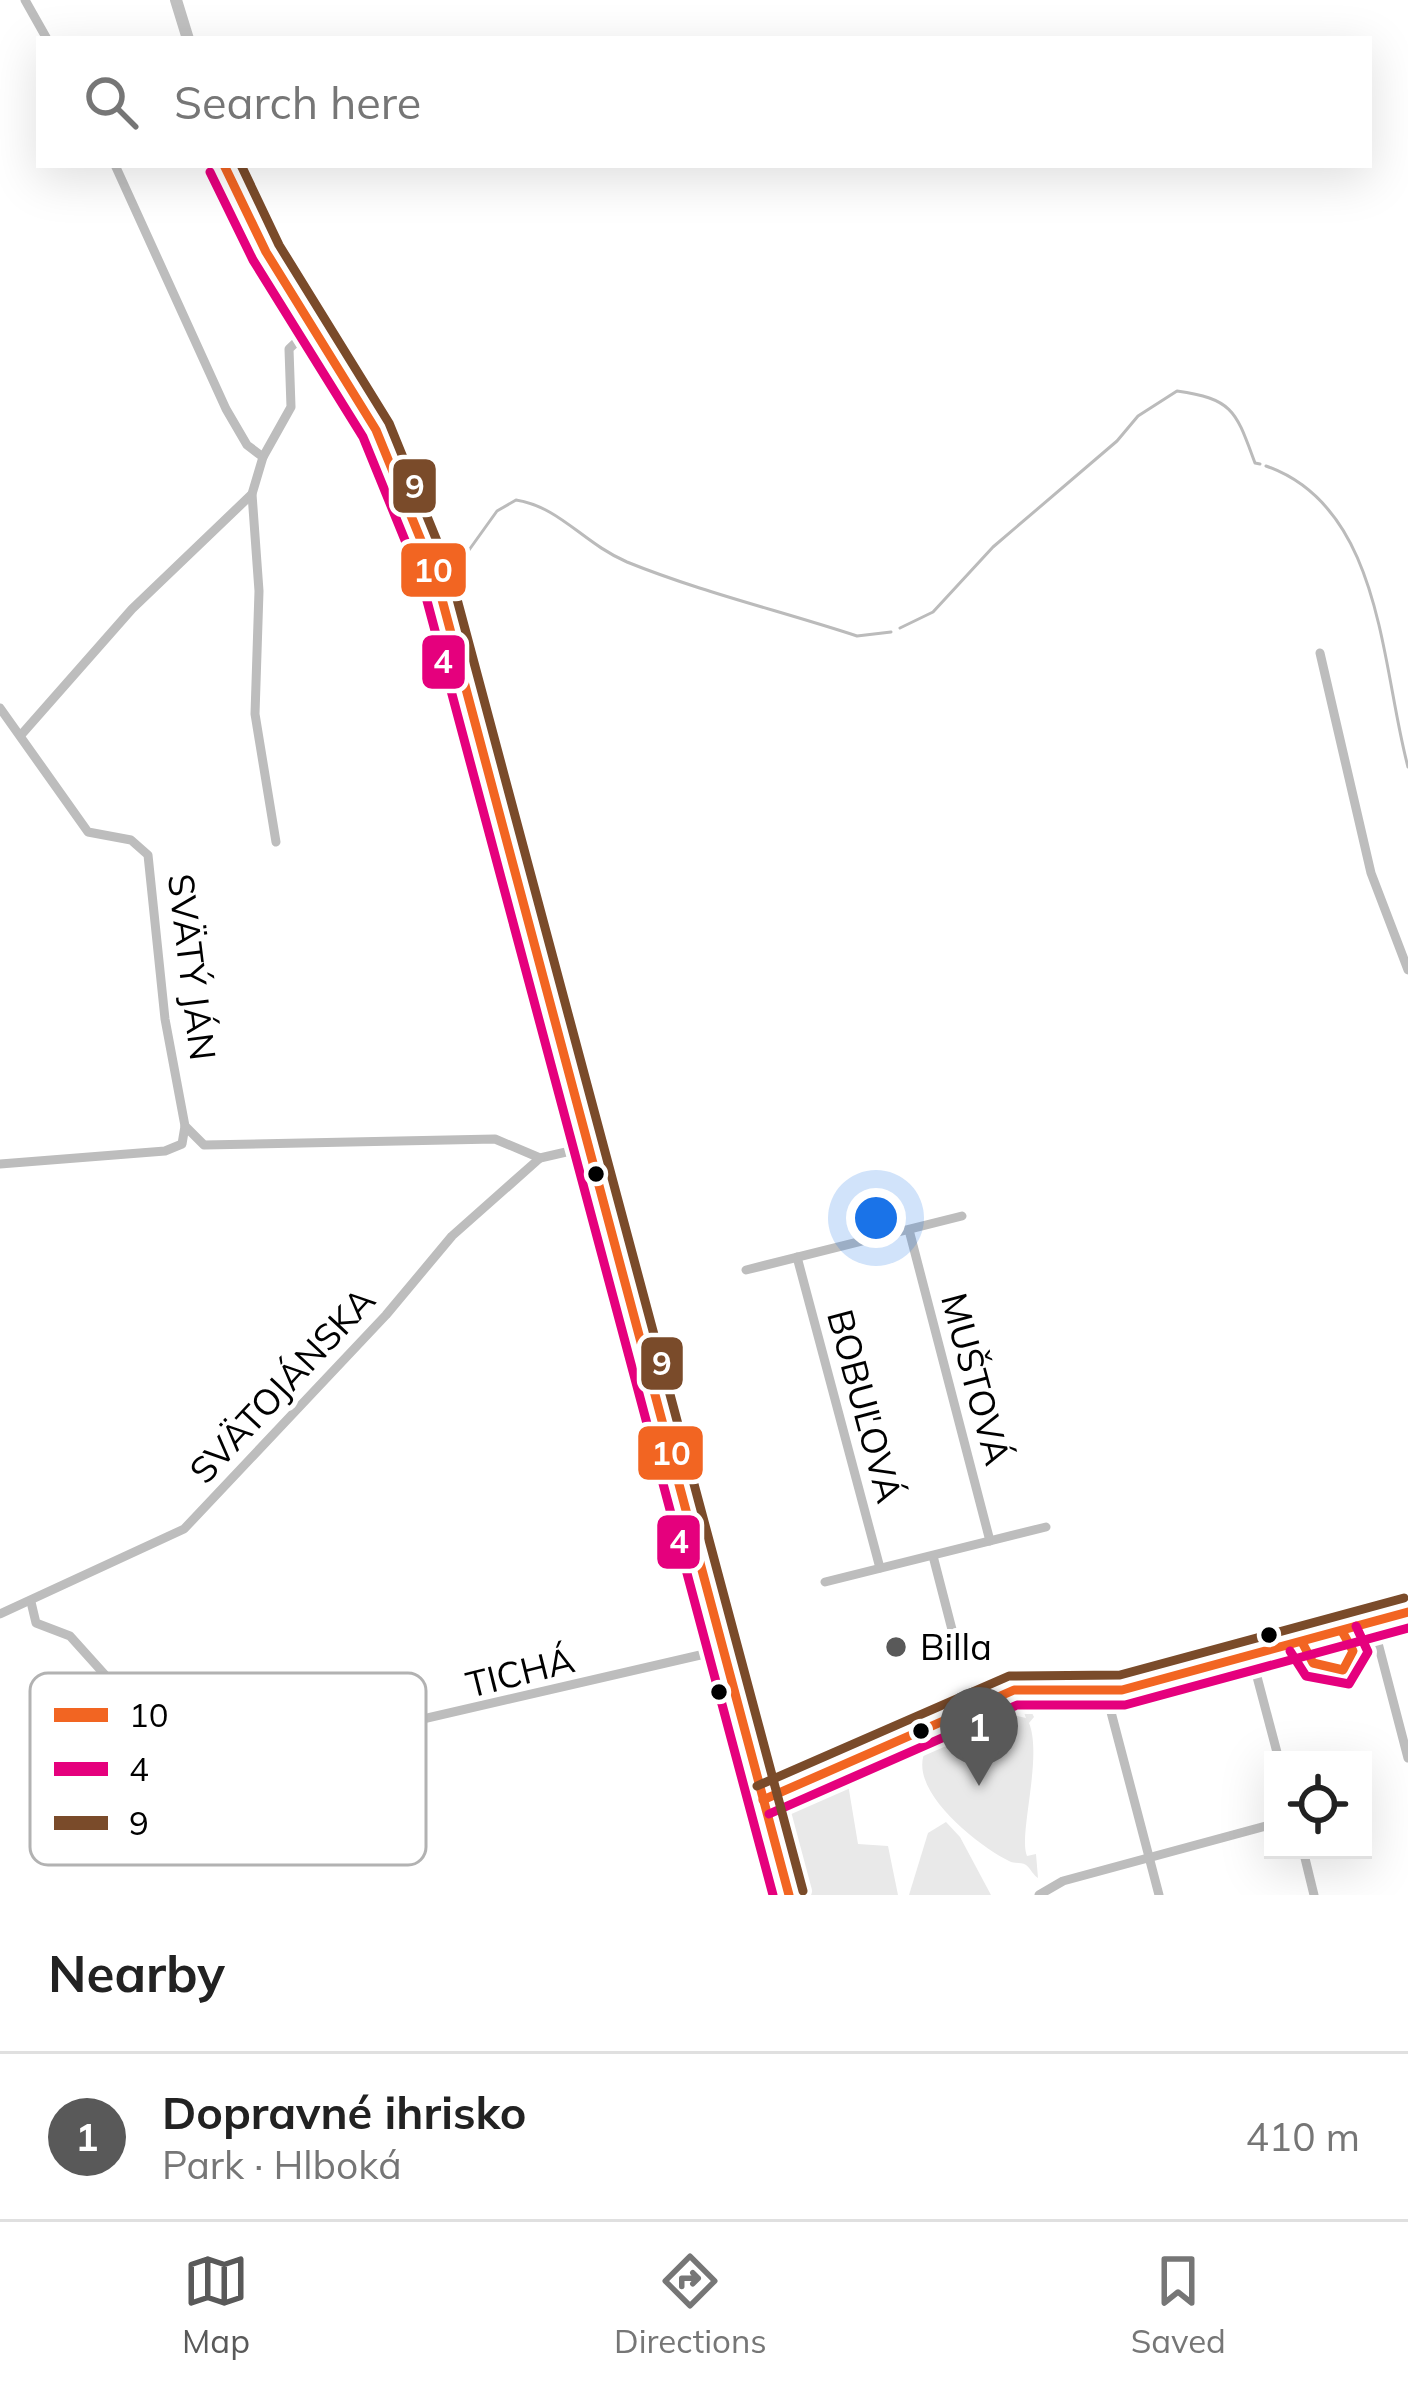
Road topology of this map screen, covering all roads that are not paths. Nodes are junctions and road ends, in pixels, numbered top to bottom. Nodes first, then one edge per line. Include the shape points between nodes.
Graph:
1 (25, 0) edge
2 (176, 0) edge
3 (45, 36) edge
4 (187, 36) edge
5 (116, 168) edge
6 (225, 168) edge
7 (311, 328) junction
8 (263, 457) junction
9 (252, 494) junction
10 (1320, 653) dead end
11 (0, 708) edge
12 (21, 735) junction
13 (276, 842) dead end
14 (1408, 970) edge
15 (184, 1126) junction
16 (588, 1147) junction
17 (540, 1158) junction
18 (0, 1164) edge
19 (962, 1216) dead end
20 (908, 1230) junction
21 (797, 1258) junction
22 (746, 1270) dead end
23 (1046, 1527) dead end
24 (990, 1541) junction
25 (933, 1556) junction
26 (880, 1568) junction
27 (825, 1582) dead end
28 (31, 1602) junction
29 (1408, 1612) edge
30 (0, 1614) edge
31 (1373, 1624) junction
32 (956, 1645) dead end
33 (722, 1650) junction
34 (1250, 1654) junction
35 (103, 1673) edge
36 (1106, 1693) junction
37 (426, 1722) edge
38 (1277, 1751) edge
39 (1408, 1758) edge
40 (763, 1800) junction
41 (1264, 1826) edge
42 (1150, 1857) junction
43 (1305, 1859) edge
44 (789, 1895) edge
45 (1040, 1895) edge
46 (1159, 1895) edge
47 (1313, 1895) edge

1 - 3 street
2 - 4 main road
5 - 8 street via 226,409
6 - 7 main road
7 - 8 street via 289,349 290,407
7 - 16 main road via 385,447 429,557
8 - 9 street
9 - 12 street via 132,609
9 - 13 street via 260,591 255,714
10 - 14 street via 1371,873
11 - 12 street, SVÄTÝ JÁN
12 - 15 street, SVÄTÝ JÁN via 88,832 131,840 148,855
15 - 17 street via 204,1145 495,1139
15 - 18 street via 182,1144 165,1151
16 - 17 street
16 - 33 main road
17 - 28 street, SVÄTOJÁNSKA via 452,1236 184,1529
19 - 20 street
20 - 21 street
20 - 24 street, MUŠTOVÁ
21 - 22 street
21 - 26 street, BOBUĽOVÁ
23 - 24 street
24 - 25 street
25 - 26 street
25 - 32 street
26 - 27 street
28 - 30 street
28 - 35 street, TICHÁ via 35,1623 70,1636
29 - 31 street
31 - 34 street
31 - 39 street
33 - 37 street, TICHÁ
33 - 40 main road
34 - 36 street
34 - 38 street
36 - 40 street via 1014,1690
36 - 42 street
40 - 44 main road
41 - 42 street
42 - 45 street
42 - 46 street
43 - 47 street

